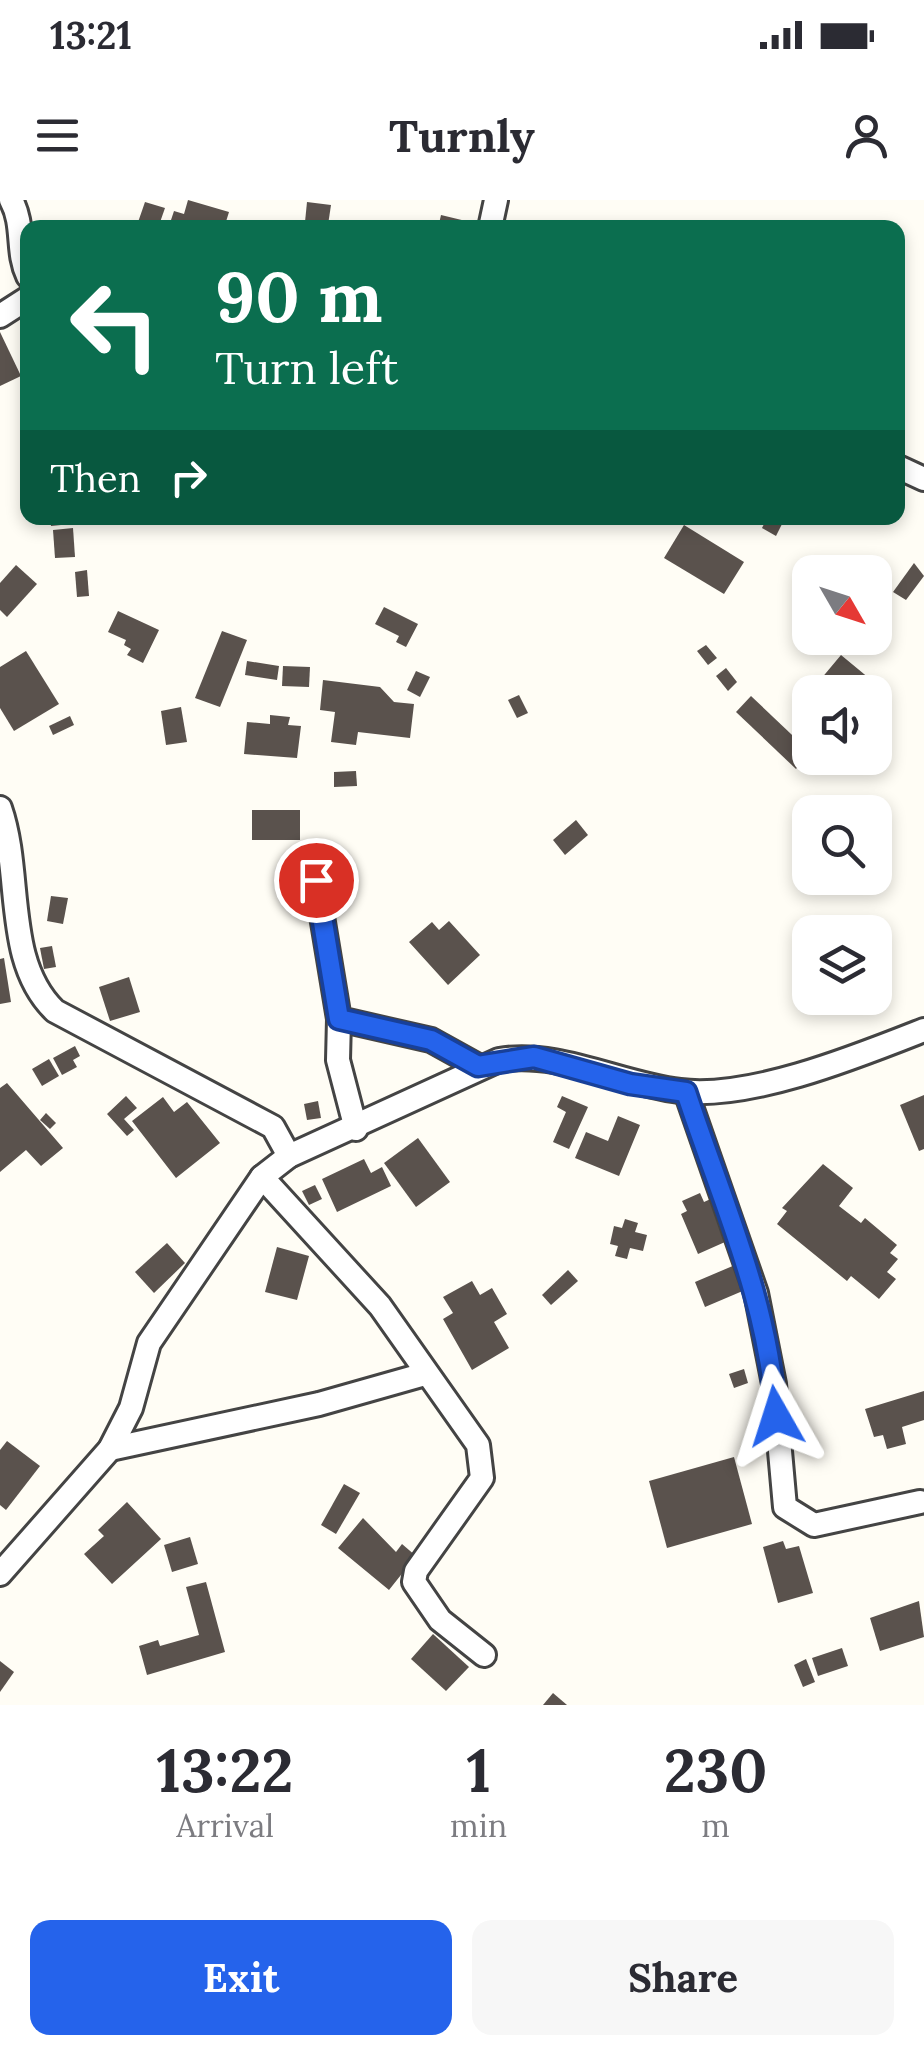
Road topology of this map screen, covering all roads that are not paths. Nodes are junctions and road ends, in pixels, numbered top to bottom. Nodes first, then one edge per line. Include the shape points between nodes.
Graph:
1 (20, 221) edge
2 (20, 253) edge
3 (0, 808) edge
4 (316, 880) dead end
5 (339, 1019) junction
6 (924, 1030) edge
7 (478, 1066) junction
8 (686, 1092) junction
9 (356, 1129) junction
10 (290, 1156) junction
11 (262, 1178) junction
12 (425, 1374) junction
13 (110, 1449) junction
14 (920, 1502) dead end
15 (0, 1574) edge
16 (484, 1655) dead end

1 - 2 street
3 - 10 street via 20,908 18,938 41,998 54,1011 258,1118 273,1128
4 - 5 street
5 - 7 street via 431,1040
5 - 9 street via 338,1060
6 - 8 street via 828,1068
7 - 8 street via 534,1057
7 - 9 street
8 - 14 street via 756,1293 774,1384 785,1507 814,1525
9 - 10 street
10 - 11 street
11 - 12 street via 380,1306
11 - 13 street via 150,1343 131,1408
12 - 13 street
12 - 16 street via 468,1428 484,1470 414,1582 440,1620
13 - 15 street

